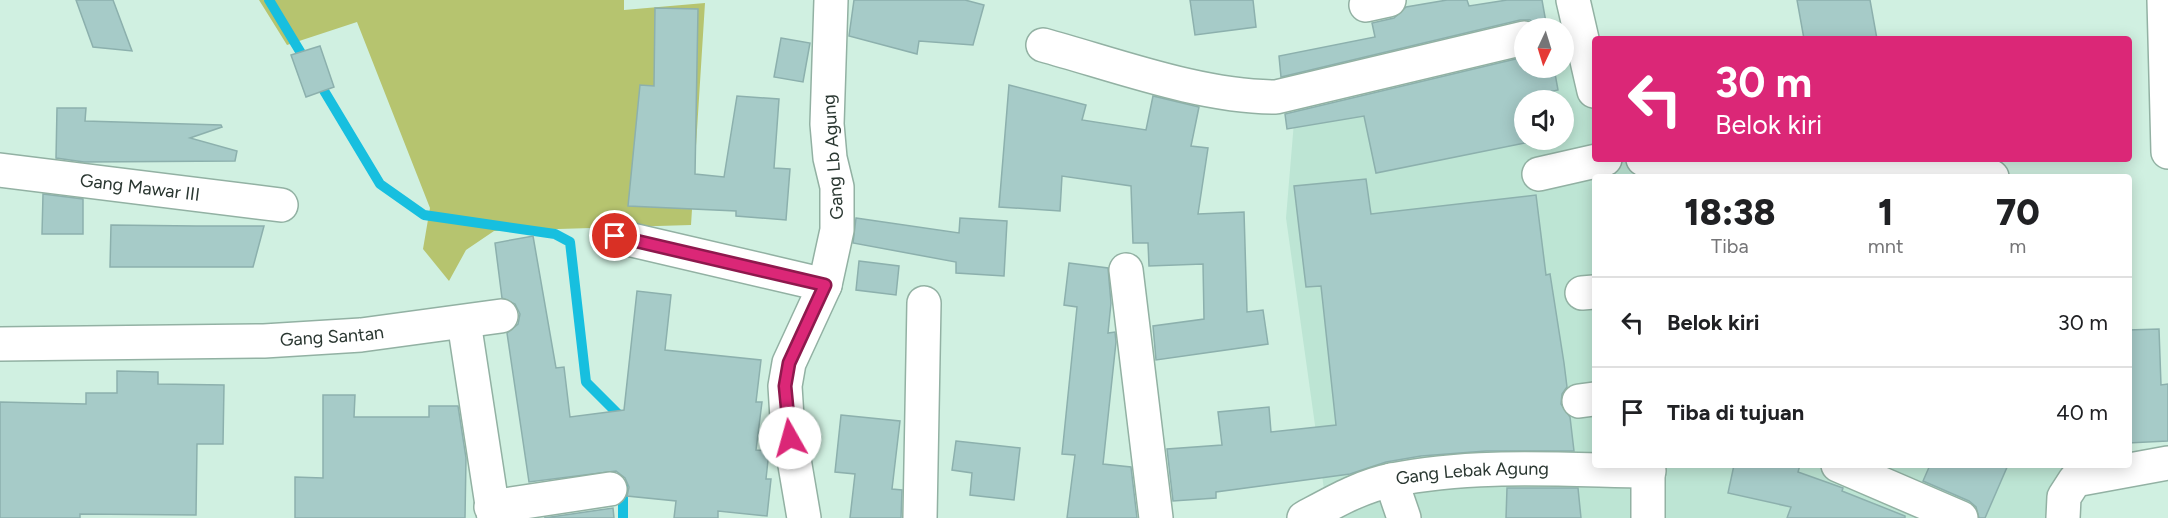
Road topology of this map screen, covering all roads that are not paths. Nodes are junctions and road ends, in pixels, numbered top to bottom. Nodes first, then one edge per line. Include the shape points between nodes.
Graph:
1 (831, 0) edge
2 (2164, 0) edge
3 (1574, 25) edge
4 (1514, 40) edge
5 (1043, 45) dead end
6 (1592, 85) edge
7 (2168, 152) edge
8 (1592, 162) edge
9 (1701, 162) edge
10 (0, 170) edge
11 (1539, 174) dead end
12 (1934, 174) edge
13 (281, 205) dead end
14 (615, 236) dead end
15 (1126, 270) dead end
16 (825, 285) junction
17 (924, 303) dead end
18 (501, 316) dead end
19 (464, 322) junction
20 (0, 344) edge
21 (2168, 463) edge
22 (1648, 468) edge
23 (1845, 468) edge
24 (1391, 480) junction
25 (610, 489) dead end
26 (493, 513) edge
27 (804, 518) edge
28 (920, 518) edge
29 (1156, 518) edge
30 (1304, 518) edge
31 (1404, 518) edge
32 (1648, 518) edge
33 (1961, 518) edge
34 (2063, 518) edge

1 - 16 street, Gang Lb Agung via 827,124 837,187 837,230
2 - 7 street
3 - 6 street
4 - 5 street via 1276,97 1245,97 1206,89
8 - 11 street
9 - 12 street
10 - 13 street, Gang Mawar III
14 - 16 street
15 - 29 street
16 - 27 street, Gang Lb Agung via 789,363 785,386
17 - 28 street
18 - 19 street, Gang Santan
19 - 20 street, Gang Santan via 361,335 264,341
19 - 26 street
21 - 34 street via 2075,480 2064,496
22 - 24 street, Gang Lebak Agung via 1515,469
22 - 32 street
23 - 33 street
24 - 30 street, Gang Lebak Agung via 1341,498
24 - 31 street
25 - 26 street

